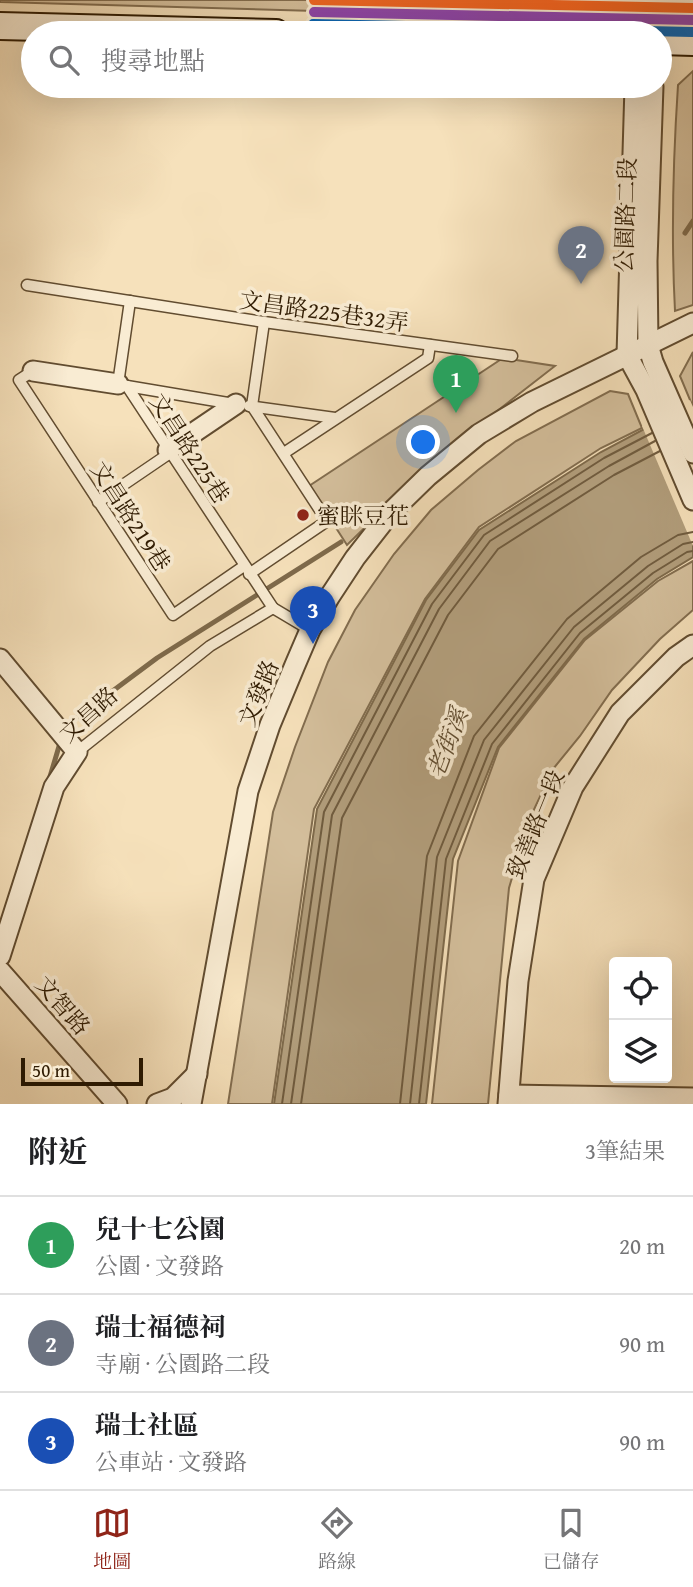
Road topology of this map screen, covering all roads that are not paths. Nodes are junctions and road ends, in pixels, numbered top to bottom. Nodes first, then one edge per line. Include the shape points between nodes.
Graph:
1 (638, 0) edge
2 (658, 0) edge
3 (637, 21) edge
4 (657, 21) edge
5 (0, 26) edge
6 (21, 27) edge
7 (672, 41) edge
8 (693, 42) edge
9 (635, 98) edge
10 (653, 98) edge
11 (27, 285) dead end
12 (130, 301) junction
13 (264, 322) junction
14 (693, 323) edge
15 (430, 345) junction
16 (648, 345) junction
17 (627, 355) junction
18 (512, 356) dead end
19 (33, 371) joint
20 (123, 385) junction
21 (655, 386) junction
22 (244, 405) junction
23 (335, 418) junction
24 (169, 452) junction
25 (284, 453) junction
26 (693, 453) edge
27 (693, 500) edge
28 (98, 502) junction
29 (247, 570) junction
30 (273, 608) junction
31 (310, 630) junction
32 (693, 645) edge
33 (0, 659) edge
34 (77, 752) junction
35 (0, 956) edge
36 (0, 971) edge
37 (198, 1073) junction
38 (693, 1098) edge
39 (508, 1100) edge
40 (118, 1104) edge
41 (157, 1104) edge
42 (191, 1104) edge

1 - 3 street
2 - 4 street
5 - 6 street
7 - 8 street
9 - 17 street, 公園路二段
10 - 16 street, 公園路二段
11 - 12 lane, 文昌路225巷32弄
12 - 13 lane, 文昌路225巷32弄
12 - 20 lane, 文昌路225巷
13 - 15 lane, 文昌路225巷32弄
13 - 22 lane
14 - 16 street, 文發路
15 - 18 lane, 文昌路225巷32弄
15 - 23 lane via 428,358
16 - 17 street, 文發路
16 - 21 street
17 - 21 street
17 - 31 street, 文發路 via 496,423 428,476 391,512 355,558
19 - 20 street
19 - 28 lane, 文昌路219巷 via 19,380
20 - 22 lane
20 - 24 lane, 文昌路225巷
21 - 26 street
21 - 27 street
22 - 23 lane
22 - 24 street
22 - 25 lane
23 - 25 lane
24 - 28 lane
24 - 29 lane, 文昌路225巷
25 - 29 lane via 327,521
28 - 29 lane, 文昌路219巷 via 173,615
29 - 30 lane, 文昌路225巷
30 - 31 lane
30 - 34 lane, 文昌路 via 210,646
31 - 37 street, 文發路 via 248,791
32 - 39 street, 致善路一段 via 620,713 573,787 534,879 518,981
33 - 34 street
34 - 35 street, 文昌路 via 54,787
36 - 40 street, 文智路
37 - 41 street via 173,1098
37 - 42 street, 文發路
38 - 39 street

